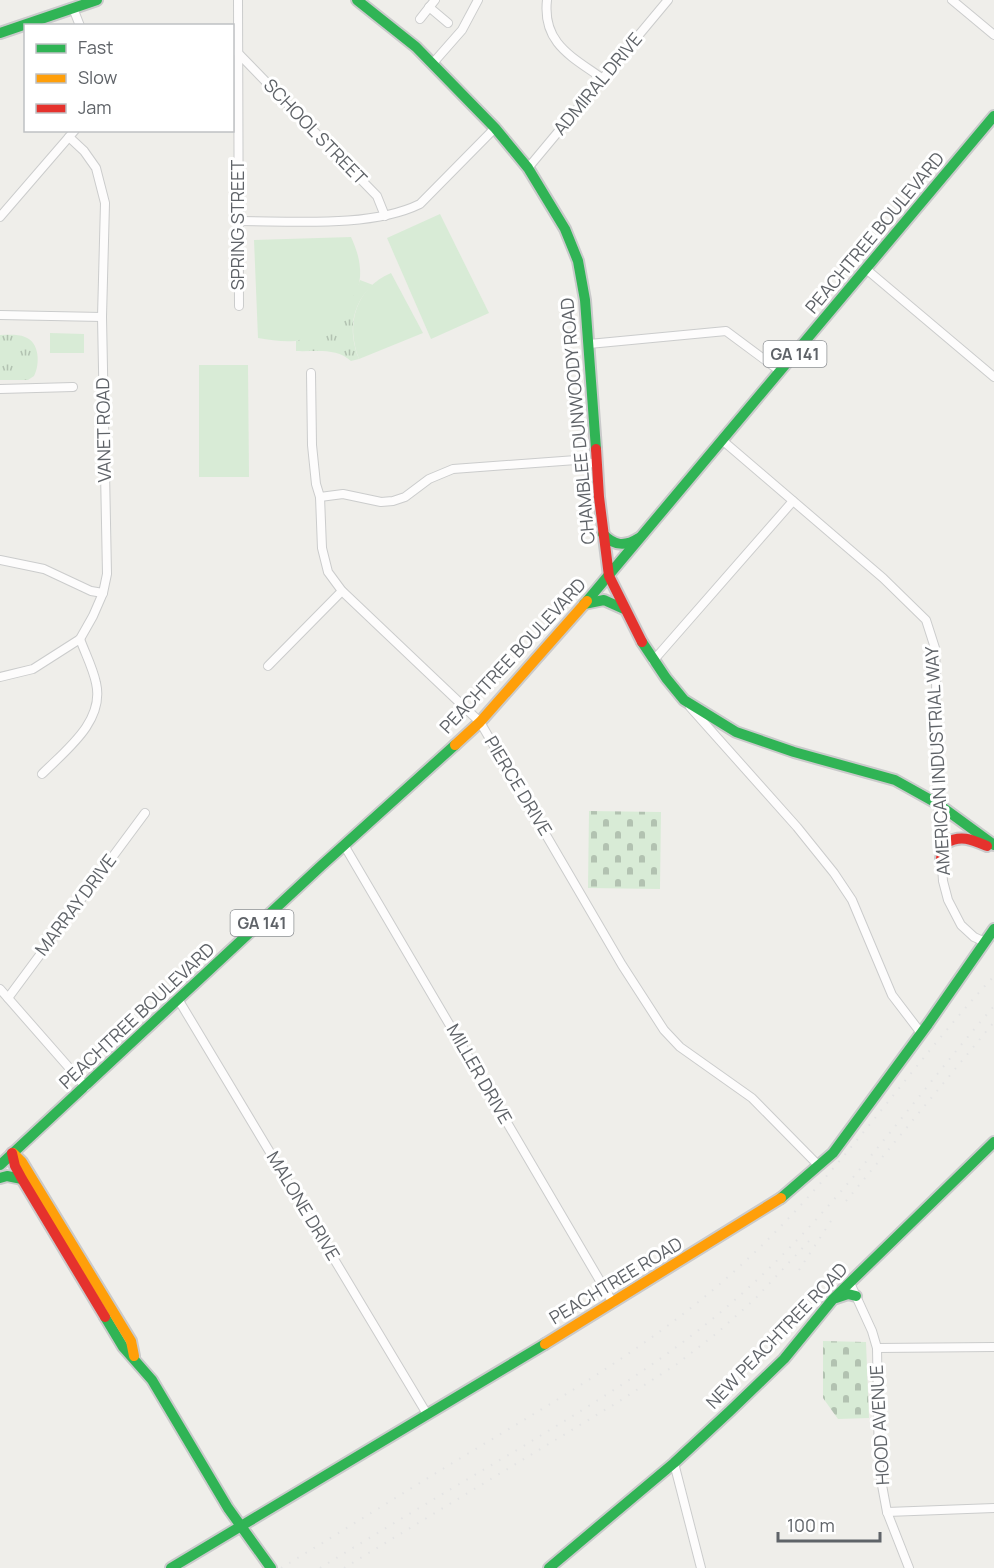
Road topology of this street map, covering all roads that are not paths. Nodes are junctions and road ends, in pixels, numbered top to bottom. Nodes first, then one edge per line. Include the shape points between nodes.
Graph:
1 (97, 0) edge
2 (238, 0) edge
3 (357, 0) edge
4 (478, 0) edge
5 (547, 0) edge
6 (668, 0) edge
7 (952, 0) edge
8 (432, 3) edge
9 (73, 5) edge
10 (420, 19) dead end
11 (448, 23) dead end
12 (79, 24) edge
13 (0, 33) edge
14 (994, 35) edge
15 (237, 52) junction
16 (433, 63) junction
17 (603, 79) junction
18 (994, 116) edge
19 (495, 128) junction
20 (73, 132) edge
21 (69, 137) junction
22 (528, 168) junction
23 (385, 216) junction
24 (0, 217) edge
25 (238, 221) junction
26 (866, 269) junction
27 (238, 306) dead end
28 (0, 315) edge
29 (102, 317) junction
30 (589, 344) junction
31 (780, 371) junction
32 (311, 373) dead end
33 (994, 376) edge
34 (73, 387) dead end
35 (0, 389) edge
36 (722, 440) junction
37 (596, 458) junction
38 (320, 497) junction
39 (793, 501) junction
40 (603, 534) junction
41 (643, 535) junction
42 (0, 560) edge
43 (609, 576) junction
44 (342, 591) junction
45 (103, 593) junction
46 (584, 604) junction
47 (624, 609) junction
48 (80, 639) junction
49 (653, 661) junction
50 (268, 666) dead end
51 (0, 677) edge
52 (684, 700) junction
53 (480, 722) junction
54 (42, 774) dead end
55 (938, 804) junction
56 (145, 813) dead end
57 (344, 844) junction
58 (994, 847) edge
59 (941, 858) junction
60 (994, 929) edge
61 (986, 942) junction
62 (0, 989) edge
63 (8, 998) junction
64 (178, 999) junction
65 (921, 1033) junction
66 (86, 1087) junction
67 (994, 1142) edge
68 (12, 1153) junction
69 (0, 1165) edge
70 (819, 1166) junction
71 (0, 1178) edge
72 (22, 1179) junction
73 (850, 1283) junction
74 (856, 1296) junction
75 (833, 1299) junction
76 (614, 1303) junction
77 (994, 1347) edge
78 (877, 1348) junction
79 (134, 1356) junction
80 (427, 1414) junction
81 (674, 1463) junction
82 (994, 1508) edge
83 (887, 1512) junction
84 (239, 1527) junction
85 (171, 1568) edge
86 (271, 1568) edge
87 (549, 1568) edge
88 (701, 1568) edge
89 (909, 1568) edge

1 - 9 main road
2 - 15 street, SPRING STREET
3 - 16 main road, CHAMBLEE DUNWOODY ROAD
4 - 16 street via 462,30
5 - 17 street via 548,25 557,45
6 - 17 street, ADMIRAL DRIVE
7 - 14 street
8 - 10 street
8 - 11 street
9 - 12 street
9 - 13 main road
15 - 23 street, SCHOOL STREET via 377,196
15 - 25 street, SPRING STREET
16 - 19 main road, CHAMBLEE DUNWOODY ROAD
17 - 22 street, ADMIRAL DRIVE
18 - 26 main road, PEACHTREE BOULEVARD / GA 141
19 - 22 main road, CHAMBLEE DUNWOODY ROAD
19 - 23 street via 420,204
20 - 21 street
21 - 24 street
21 - 29 street, VANET ROAD via 96,168 105,203
22 - 30 main road, CHAMBLEE DUNWOODY ROAD via 565,229 578,261
23 - 25 street via 357,220
25 - 27 street, SPRING STREET
26 - 31 main road, PEACHTREE BOULEVARD / GA 141
26 - 33 street
28 - 29 street
29 - 45 street, VANET ROAD via 107,543
30 - 31 street via 726,331
30 - 37 main road, CHAMBLEE DUNWOODY ROAD
31 - 36 main road, PEACHTREE BOULEVARD / GA 141
32 - 38 street, PIERCE DRIVE via 314,466
34 - 35 street
36 - 39 street, AMERICAN INDUSTRIAL WAY
36 - 41 main road, PEACHTREE BOULEVARD / GA 141
37 - 38 street via 453,469 393,501 343,495
37 - 40 main road, CHAMBLEE DUNWOODY ROAD
38 - 44 street, PIERCE DRIVE via 321,536 328,572
39 - 49 street
39 - 55 street, AMERICAN INDUSTRIAL WAY via 926,620 935,648
40 - 41 main road via 615,544 635,542
40 - 43 main road, CHAMBLEE DUNWOODY ROAD
41 - 43 main road, PEACHTREE BOULEVARD / GA 141
42 - 45 street via 44,569
43 - 46 main road, PEACHTREE BOULEVARD / GA 141
43 - 47 main road, CHAMBLEE DUNWOODY ROAD
44 - 50 street
44 - 53 street, PIERCE DRIVE
45 - 48 street, VANET ROAD
46 - 47 main road via 604,600
46 - 53 main road, PEACHTREE BOULEVARD / GA 141
47 - 49 main road, CHAMBLEE DUNWOODY ROAD
48 - 51 street, VANET ROAD via 33,669
48 - 54 street via 97,684 97,705 91,720
49 - 52 main road, CHAMBLEE DUNWOODY ROAD
52 - 55 main road, CHAMBLEE DUNWOODY ROAD via 736,732 895,780
52 - 65 street via 834,873 852,900 892,996
53 - 57 main road, PEACHTREE BOULEVARD / GA 141
53 - 70 street, PIERCE DRIVE via 664,1030 680,1047 752,1098
55 - 58 main road, CHAMBLEE DUNWOODY ROAD
55 - 59 street, AMERICAN INDUSTRIAL WAY
56 - 63 street, MARRAY DRIVE
57 - 64 main road, PEACHTREE BOULEVARD / GA 141
57 - 76 street, MILLER DRIVE
58 - 59 main road via 957,837 946,843
59 - 61 street, AMERICAN INDUSTRIAL WAY via 944,886 956,918 966,931
60 - 61 main road, PEACHTREE ROAD
61 - 65 main road, PEACHTREE ROAD
62 - 63 street
63 - 66 street
64 - 66 main road, PEACHTREE BOULEVARD / GA 141
64 - 80 street, MALONE DRIVE
65 - 70 main road, PEACHTREE ROAD via 833,1153
66 - 68 main road, PEACHTREE BOULEVARD / GA 141
67 - 73 main road, NEW PEACHTREE ROAD
68 - 69 main road, PEACHTREE BOULEVARD / GA 141
68 - 72 main road
68 - 79 main road via 22,1162 130,1341
70 - 76 main road, PEACHTREE ROAD via 780,1199
71 - 72 main road
72 - 79 main road via 123,1347
73 - 74 street, HOOD AVENUE
73 - 75 main road, NEW PEACHTREE ROAD
74 - 75 main road via 848,1294
74 - 78 street, HOOD AVENUE
75 - 81 main road, NEW PEACHTREE ROAD via 784,1359
76 - 80 main road, PEACHTREE ROAD
77 - 78 street
78 - 83 street, HOOD AVENUE via 879,1468
79 - 84 main road via 167,1404
80 - 84 main road, PEACHTREE ROAD
81 - 87 main road, NEW PEACHTREE ROAD
81 - 88 street
82 - 83 street
83 - 89 street, HOOD AVENUE
84 - 85 main road, PEACHTREE ROAD
84 - 86 main road

